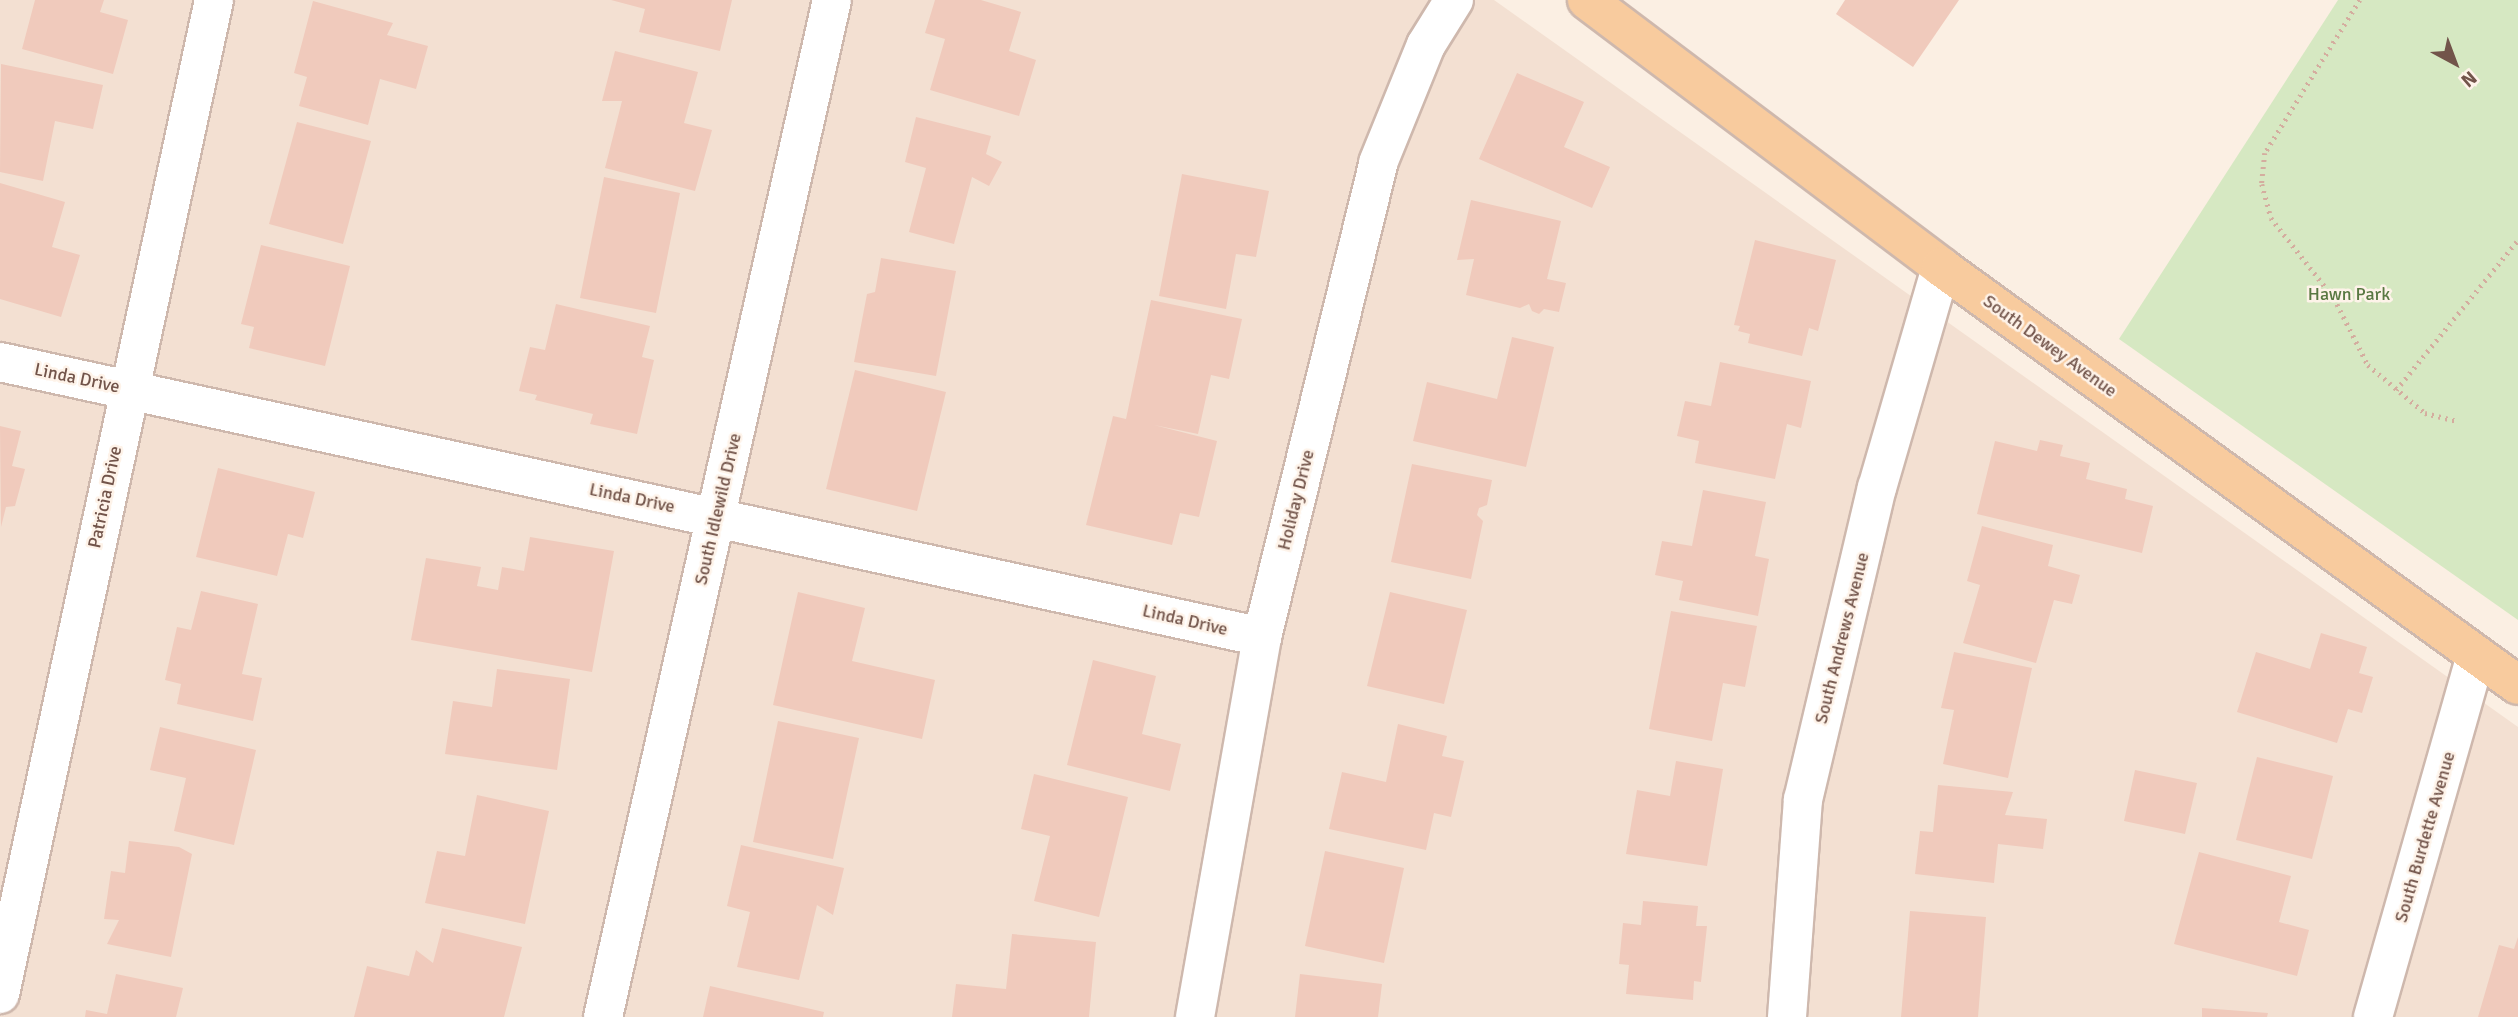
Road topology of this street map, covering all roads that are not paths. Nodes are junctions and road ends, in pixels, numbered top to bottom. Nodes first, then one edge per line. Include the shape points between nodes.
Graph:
1 (214, 0) edge
2 (832, 0) edge
3 (1454, 0) edge
4 (1587, 0) edge
5 (1941, 267) junction
6 (0, 362) edge
7 (128, 389) junction
8 (717, 516) junction
9 (1262, 637) junction
10 (2476, 656) junction
11 (2518, 685) edge
12 (0, 994) edge
13 (603, 1017) edge
14 (1195, 1017) edge
15 (1787, 1017) edge
16 (2373, 1017) edge

1 - 7 street, Patricia Drive
2 - 8 street, South Idlewild Drive
3 - 9 street, Holiday Drive via 1426,45 1378,163
4 - 5 main road, South Dewey Avenue
5 - 10 main road, South Dewey Avenue
5 - 15 street, South Andrews Avenue via 1878,488 1802,800
6 - 7 street, Linda Drive
7 - 8 street, Linda Drive
7 - 12 street, Patricia Drive
8 - 9 street, Linda Drive
8 - 13 street, South Idlewild Drive
9 - 14 street, Holiday Drive
10 - 11 main road, South Dewey Avenue
10 - 16 street, South Burdette Avenue

